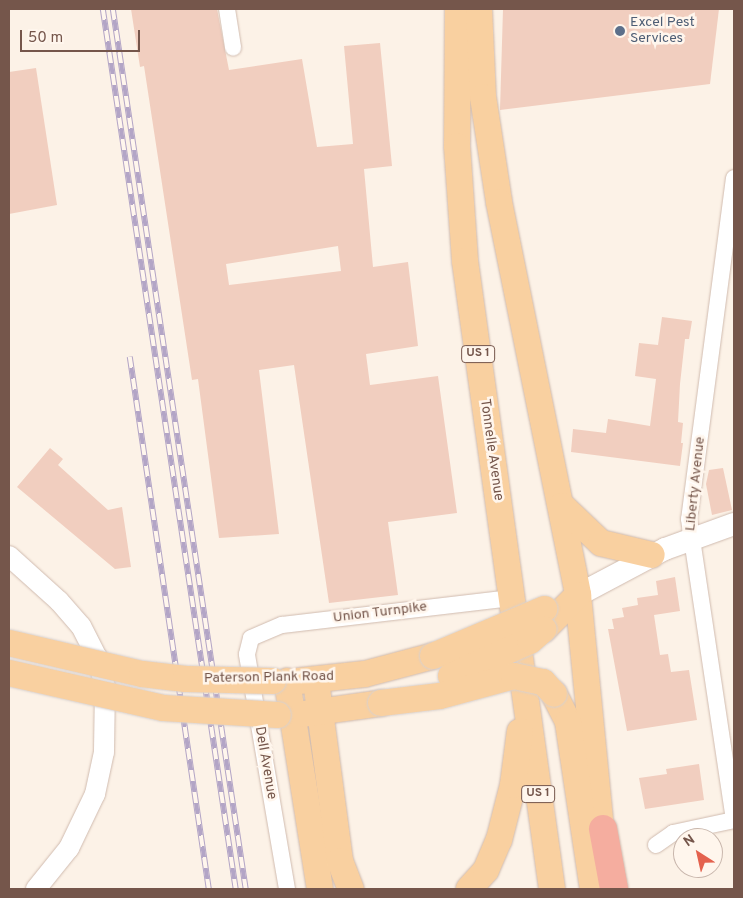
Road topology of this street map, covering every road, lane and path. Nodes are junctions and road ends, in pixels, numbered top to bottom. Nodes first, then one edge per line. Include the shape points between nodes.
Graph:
1 (227, 9) edge
2 (458, 9) edge
3 (479, 9) edge
4 (233, 48) dead end
5 (734, 178) edge
6 (732, 216) edge
7 (562, 506) junction
8 (734, 524) edge
9 (690, 538) junction
10 (652, 555) junction
11 (9, 556) edge
12 (578, 595) junction
13 (511, 598) junction
14 (544, 619) junction
15 (251, 638) joint
16 (9, 643) edge
17 (9, 673) edge
18 (316, 680) junction
19 (280, 681) junction
20 (524, 698) junction
21 (380, 702) junction
22 (320, 712) junction
23 (284, 715) junction
24 (734, 820) edge
25 (603, 829) junction
26 (656, 845) dead end
27 (36, 889) edge
28 (287, 889) edge
29 (320, 889) edge
30 (351, 889) edge
31 (469, 889) edge
32 (552, 889) edge
33 (592, 889) edge
34 (603, 889) edge
35 (614, 889) edge

1 - 4 street
2 - 13 main road, Tonnelle Avenue / US 1 via 456,117 461,219
3 - 7 main road via 483,97 499,202
5 - 6 street, Liberty Avenue
6 - 9 street, Liberty Avenue via 689,519
7 - 10 main road via 601,544
7 - 12 main road
8 - 9 main road
9 - 10 main road
9 - 24 street, Liberty Avenue
10 - 12 main road
11 - 27 street via 59,600 80,626 97,658 105,687 105,739 94,794 69,848
12 - 14 main road, Paterson Plank Road
12 - 25 main road
13 - 15 street, Union Turnpike via 282,625
13 - 20 main road, Tonnelle Avenue / US 1
14 - 18 main road, Paterson Plank Road, bridge via 433,656 372,672
14 - 21 main road, Paterson Plank Road, bridge via 530,641 496,658
15 - 28 street, Dell Avenue via 247,654
16 - 19 main road, Paterson Plank Road, bridge via 159,676
17 - 23 main road, Paterson Plank Road, bridge via 163,708
18 - 19 main road, Paterson Plank Road
18 - 22 main road
19 - 23 main road
20 - 31 main road via 505,824 492,858
20 - 32 main road, Tonnelle Avenue / US 1
21 - 22 main road, Paterson Plank Road
21 - 33 main road, Paterson Plank Road, bridge via 440,696 514,676 542,682 554,694 568,722
22 - 23 main road, Paterson Plank Road
22 - 30 main road via 340,860
23 - 29 main road
24 - 26 street via 673,833
25 - 34 main road
25 - 35 highway

